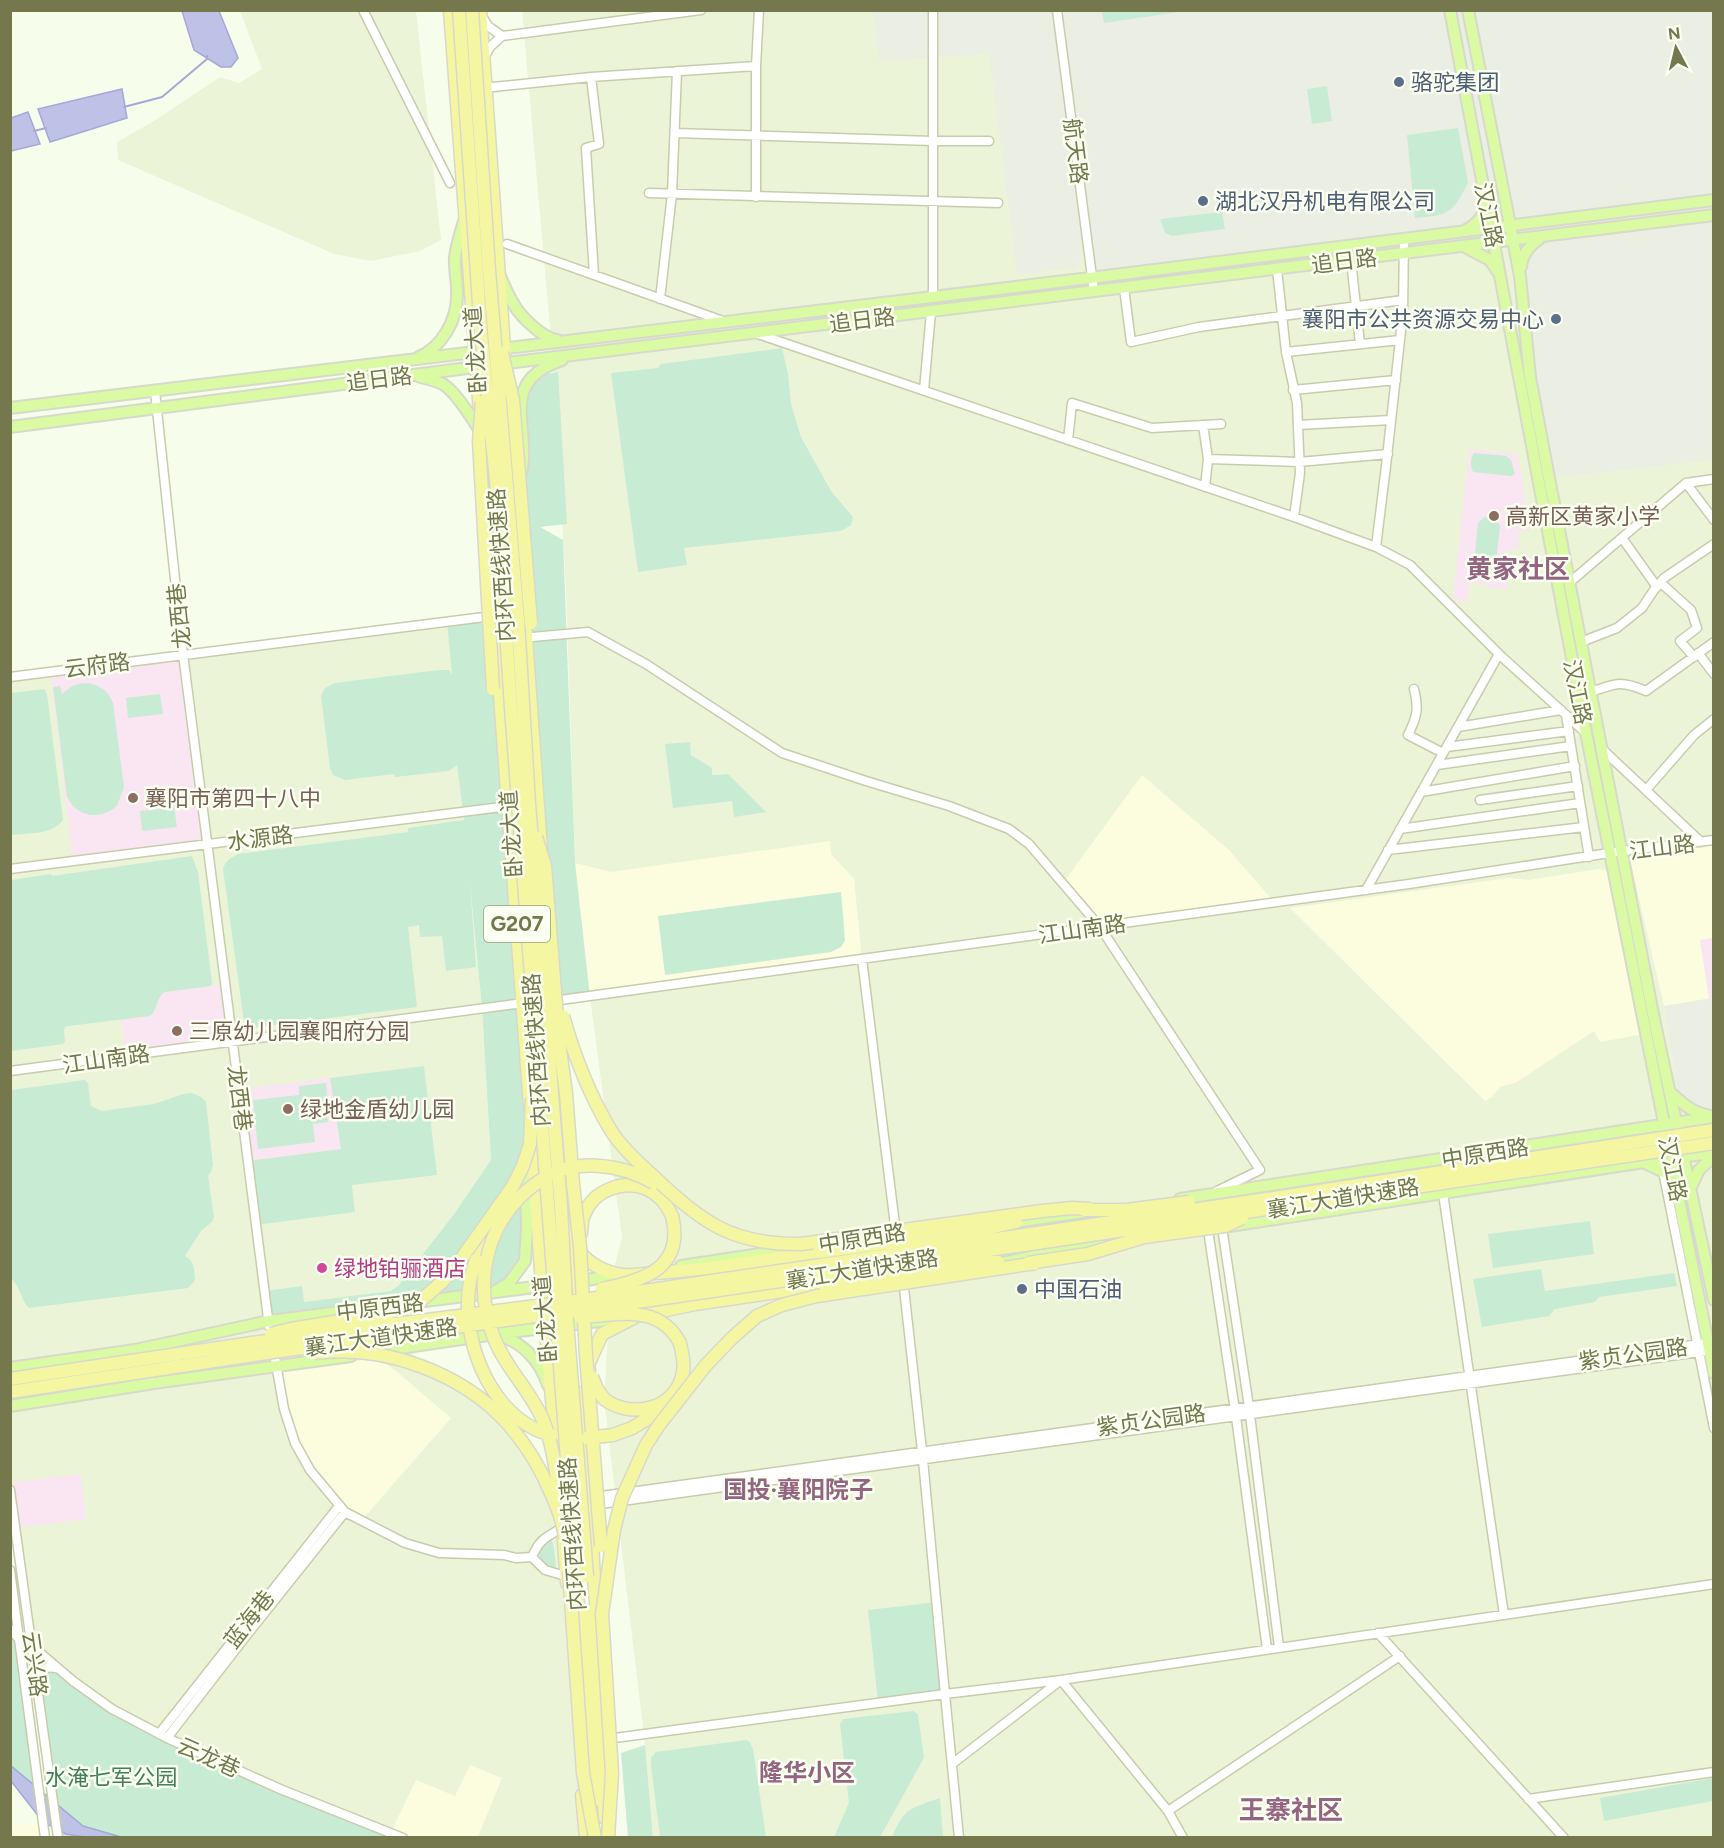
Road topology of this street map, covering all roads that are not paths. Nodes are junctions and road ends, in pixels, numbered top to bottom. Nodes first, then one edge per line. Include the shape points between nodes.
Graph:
1 (363, 10) edge
2 (450, 10) edge
3 (459, 10) edge
4 (701, 10) edge
5 (759, 10) edge
6 (933, 10) edge
7 (1057, 10) edge
8 (1450, 10) edge
9 (1468, 10) edge
10 (477, 11) edge
11 (502, 36) junction
12 (484, 58) junction
13 (756, 66) junction
14 (677, 71) junction
15 (591, 77) junction
16 (494, 87) dead end
17 (675, 132) junction
18 (757, 136) junction
19 (933, 141) junction
20 (989, 141) dead end
21 (450, 183) dead end
22 (649, 193) dead end
23 (672, 194) junction
24 (756, 197) junction
25 (1713, 200) edge
26 (933, 201) junction
27 (998, 203) dead end
28 (1506, 203) junction
29 (1487, 205) junction
30 (465, 214) junction
31 (1713, 215) edge
32 (1537, 223) junction
33 (1510, 227) junction
34 (1492, 229) junction
35 (1462, 233) junction
36 (1542, 237) junction
37 (1404, 240) junction
38 (1513, 240) junction
39 (1495, 243) junction
40 (507, 244) dead end
41 (1464, 246) junction
42 (1404, 254) junction
43 (1351, 260) junction
44 (1277, 269) junction
45 (494, 271) junction
46 (594, 275) junction
47 (1501, 276) junction
48 (1520, 276) junction
49 (1092, 278) junction
50 (1124, 288) junction
51 (1094, 292) junction
52 (933, 297) junction
53 (660, 299) junction
54 (1403, 300) junction
55 (1356, 306) junction
56 (931, 312) junction
57 (1282, 315) junction
58 (727, 322) junction
59 (755, 333) junction
60 (481, 334) junction
61 (1400, 340) junction
62 (567, 342) junction
63 (1360, 344) junction
64 (504, 349) junction
65 (1286, 352) junction
66 (474, 353) junction
67 (578, 355) junction
68 (408, 361) junction
69 (505, 363) junction
70 (476, 368) junction
71 (411, 375) junction
72 (1396, 380) junction
73 (924, 390) junction
74 (1293, 390) junction
75 (155, 391) junction
76 (10, 408) edge
77 (156, 408) junction
78 (1392, 420) junction
79 (1221, 424) dead end
80 (1203, 425) junction
81 (1298, 425) junction
82 (10, 427) edge
83 (482, 433) junction
84 (1068, 440) junction
85 (1388, 454) junction
86 (1208, 459) junction
87 (1299, 462) junction
88 (1713, 479) edge
89 (1686, 483) junction
90 (1205, 487) junction
91 (515, 497) junction
92 (1294, 518) junction
93 (1713, 520) edge
94 (1622, 538) junction
95 (1713, 544) edge
96 (1376, 547) junction
97 (1569, 583) junction
98 (1659, 585) junction
99 (495, 616) junction
100 (532, 637) junction
101 (1581, 642) junction
102 (1713, 642) edge
103 (183, 654) junction
104 (1499, 654) junction
105 (1696, 655) junction
106 (1713, 674) edge
107 (10, 677) edge
108 (1414, 689) dead end
109 (1591, 692) junction
110 (1563, 712) junction
111 (1713, 719) edge
112 (533, 724) junction
113 (1458, 727) junction
114 (1569, 731) junction
115 (1586, 733) junction
116 (1571, 746) junction
117 (1602, 748) junction
118 (1445, 750) junction
119 (1437, 765) junction
120 (1575, 766) junction
121 (1578, 786) junction
122 (1646, 790) junction
123 (1421, 792) junction
124 (508, 793) junction
125 (1480, 800) dead end
126 (529, 803) junction
127 (1580, 803) junction
128 (509, 806) junction
129 (1584, 827) junction
130 (1400, 829) junction
131 (1713, 840) edge
132 (1701, 842) junction
133 (207, 845) junction
134 (1388, 850) junction
135 (1616, 852) junction
136 (1589, 857) junction
137 (10, 870) edge
138 (1366, 890) junction
139 (1100, 927) junction
140 (528, 938) junction
141 (862, 959) junction
142 (554, 995) junction
143 (523, 1003) junction
144 (233, 1042) junction
145 (10, 1071) edge
146 (1664, 1092) junction
147 (1713, 1117) edge
148 (1677, 1124) junction
149 (531, 1125) junction
150 (1713, 1125) edge
151 (1665, 1126) junction
152 (1639, 1129) junction
153 (1713, 1130) edge
154 (1713, 1143) edge
155 (1713, 1148) edge
156 (1623, 1150) junction
157 (1713, 1155) edge
158 (1683, 1156) junction
159 (1670, 1158) junction
160 (1643, 1162) junction
161 (1663, 1171) junction
162 (513, 1186) junction
163 (1690, 1189) junction
164 (1676, 1190) junction
165 (1443, 1193) junction
166 (1211, 1194) junction
167 (682, 1202) junction
168 (1256, 1206) junction
169 (1090, 1209) junction
170 (569, 1212) junction
171 (1222, 1227) junction
172 (1208, 1230) junction
173 (896, 1233) junction
174 (580, 1246) junction
175 (1036, 1263) junction
176 (619, 1275) junction
177 (903, 1279) junction
178 (574, 1282) junction
179 (542, 1286) junction
180 (492, 1293) junction
181 (1713, 1300) edge
182 (637, 1316) junction
183 (480, 1318) junction
184 (268, 1322) junction
185 (579, 1324) junction
186 (546, 1328) junction
187 (495, 1334) junction
188 (1707, 1347) edge
189 (199, 1351) junction
190 (586, 1355) junction
191 (706, 1365) junction
192 (180, 1367) junction
193 (276, 1367) junction
194 (10, 1368) edge
195 (1713, 1373) edge
196 (10, 1379) edge
197 (1470, 1380) junction
198 (10, 1392) edge
199 (552, 1395) junction
200 (10, 1406) edge
201 (1249, 1411) junction
202 (1236, 1412) junction
203 (1713, 1428) edge
204 (922, 1456) junction
205 (10, 1490) edge
206 (589, 1496) junction
207 (342, 1509) junction
208 (561, 1529) junction
209 (532, 1557) junction
210 (10, 1570) edge
211 (562, 1575) dead end
212 (1713, 1584) edge
213 (602, 1614) junction
214 (1504, 1615) junction
215 (10, 1629) edge
216 (1378, 1633) junction
217 (20, 1640) junction
218 (32, 1646) junction
219 (1280, 1647) junction
220 (1267, 1649) junction
221 (1400, 1656) junction
222 (59, 1669) junction
223 (1061, 1680) junction
224 (38, 1686) junction
225 (945, 1694) junction
226 (159, 1734) junction
227 (167, 1738) junction
228 (606, 1739) junction
229 (952, 1764) junction
230 (1713, 1772) edge
231 (1528, 1799) junction
232 (1168, 1811) junction
233 (45, 1835) edge
234 (58, 1837) edge
235 (403, 1838) edge
236 (586, 1838) edge
237 (595, 1838) edge
238 (607, 1838) edge
239 (614, 1838) edge
240 (959, 1838) edge
241 (1183, 1838) edge
242 (1564, 1838) edge

1 - 21 street
2 - 30 highway, 卧龙大道 / G207
3 - 60 highway, 内环西线快速路, bridge
4 - 11 street
5 - 13 street
6 - 19 street
7 - 49 street, 航天路
8 - 29 main road, 汉江路
9 - 28 main road, 汉江路
10 - 11 street
10 - 12 highway, 卧龙大道 / G207
10 - 45 highway, 内环西线快速路, bridge
11 - 12 street
12 - 45 highway, 卧龙大道 / G207
13 - 14 street
13 - 18 street
14 - 15 street
14 - 17 street
15 - 16 street
15 - 46 street via 599,144 586,148
17 - 18 street
17 - 23 street
18 - 19 street
18 - 24 street
19 - 20 street
19 - 26 street
22 - 23 street
23 - 24 street
23 - 53 street
24 - 26 street
25 - 32 main road, 追日路
26 - 27 street
26 - 52 street
28 - 32 main road via 1522,220
28 - 33 main road, 汉江路
29 - 34 main road, 汉江路
29 - 35 main road via 1476,225
30 - 66 highway, 卧龙大道 / G207
30 - 68 main road via 455,256 458,297 454,313 445,335 428,353
31 - 36 main road, 追日路
32 - 33 main road, 追日路
33 - 34 main road, 追日路
33 - 38 main road, 汉江路
34 - 35 main road, 追日路
34 - 39 main road, 汉江路
35 - 37 main road, 追日路
36 - 38 main road, 追日路
36 - 48 main road via 1521,259
37 - 42 street
37 - 49 main road, 追日路
38 - 39 main road, 追日路
38 - 48 main road, 汉江路
39 - 41 main road, 追日路
39 - 47 main road, 汉江路
40 - 46 street
41 - 42 main road, 追日路
41 - 47 main road via 1490,260
42 - 43 main road, 追日路
42 - 54 street
43 - 44 main road, 追日路
43 - 55 street
44 - 50 main road, 追日路
44 - 57 street
45 - 62 main road via 513,305 528,321 551,339
45 - 64 highway, 卧龙大道 / G207
45 - 100 highway, bridge via 500,346 513,400
45 - 126 highway, 内环西线快速路, bridge
46 - 53 street
47 - 115 main road, 汉江路
48 - 97 main road, 汉江路 via 1530,376
49 - 51 street, 航天路
49 - 52 main road, 追日路
50 - 51 main road, 追日路
50 - 57 street via 1131,342
51 - 56 main road, 追日路
52 - 58 main road, 追日路
53 - 58 street
54 - 55 street
54 - 61 street
55 - 57 street
55 - 63 street
56 - 59 main road, 追日路
56 - 73 street
57 - 65 street
58 - 62 main road, 追日路
59 - 67 main road, 追日路
59 - 73 street
60 - 124 highway, bridge via 479,441 493,689
60 - 140 highway, 内环西线快速路, bridge
61 - 63 street
61 - 72 street
62 - 64 main road, 追日路
63 - 65 street
64 - 66 main road, 追日路
64 - 69 highway, 卧龙大道 / G207
65 - 74 street
66 - 68 main road, 追日路
66 - 70 highway, 卧龙大道 / G207
67 - 69 main road, 追日路
67 - 91 main road via 542,370 525,387 520,403 524,461
68 - 75 main road, 追日路
69 - 70 main road, 追日路
69 - 91 highway, 卧龙大道 / G207
70 - 71 main road, 追日路
70 - 83 highway, 卧龙大道 / G207
71 - 77 main road, 追日路
71 - 83 main road via 446,386
72 - 74 street
72 - 78 street
73 - 84 street
74 - 81 street
75 - 76 main road, 追日路
75 - 77 street, 龙西巷
77 - 82 main road, 追日路
77 - 103 street, 龙西巷
78 - 81 street
78 - 85 street
79 - 80 street
80 - 84 street via 1152,428 1072,403
80 - 86 street
81 - 87 street
83 - 99 highway, 卧龙大道 / G207
84 - 90 street
85 - 87 street
85 - 96 street
86 - 87 street
86 - 90 street
87 - 92 street
88 - 89 street
89 - 93 street
89 - 94 street
90 - 92 street
91 - 112 highway, 卧龙大道 / G207
92 - 96 street
94 - 97 street
94 - 98 street
95 - 98 street
96 - 104 street via 1410,565
97 - 101 main road, 汉江路
98 - 101 street via 1642,608 1617,628
98 - 105 street via 1691,610 1697,628 1680,640
99 - 103 street, 云府路
99 - 124 highway, 卧龙大道 / G207
100 - 112 highway
100 - 139 street via 588,632 646,664 782,753 1008,829 1029,844
101 - 109 main road, 汉江路
102 - 105 street
103 - 107 street, 云府路
103 - 133 street, 龙西巷
104 - 110 street
104 - 113 street
105 - 106 street
105 - 109 street via 1646,691 1626,682
108 - 118 street via 1417,717 1408,735
109 - 117 main road, 汉江路
110 - 113 street
110 - 114 street
110 - 115 street
111 - 122 street
112 - 142 highway, 卧龙大道 / G207
113 - 118 street
114 - 116 street
114 - 118 street
115 - 135 main road, 汉江路
116 - 119 street
116 - 120 street
117 - 122 street
117 - 135 main road, 汉江路
118 - 119 street
119 - 123 street
120 - 121 street
120 - 123 street
121 - 125 street
121 - 127 street
122 - 132 street
123 - 130 street
124 - 128 highway, 卧龙大道 / G207
126 - 142 highway, bridge via 546,866
126 - 238 highway, 内环西线快速路, bridge
127 - 129 street
127 - 130 street
128 - 133 street, 水源路
128 - 143 highway, 卧龙大道 / G207
129 - 134 street
129 - 136 street
130 - 134 street
131 - 132 street, 江山路
132 - 135 street, 江山路
133 - 137 street, 水源路
133 - 144 street, 龙西巷
134 - 138 street
135 - 136 street, 江山南路
135 - 146 main road, 汉江路
136 - 138 street, 江山南路
138 - 139 street, 江山南路
139 - 141 street, 江山南路
139 - 166 street via 1260,1170
140 - 162 highway, bridge via 525,988 532,1121 530,1144
140 - 237 highway, 内环西线快速路, bridge
141 - 142 street, 江山南路
141 - 173 street
142 - 167 highway, bridge via 590,1091 612,1132
142 - 170 highway, 卧龙大道 / G207
142 - 174 highway, bridge
143 - 144 street, 江山南路
143 - 149 highway, 卧龙大道 / G207
144 - 145 street, 江山南路
144 - 184 street, 龙西巷
146 - 147 main road via 1698,1114
146 - 148 main road, 汉江路
146 - 151 main road, 汉江路
146 - 152 main road via 1657,1114
147 - 148 main road, 中原西路
148 - 151 main road, 中原西路
148 - 158 main road, 汉江路
149 - 179 highway, 卧龙大道 / G207
149 - 180 main road via 525,1168 525,1261 509,1283
150 - 156 highway, bridge via 1647,1135
151 - 152 main road, 中原西路
151 - 159 main road, 汉江路
152 - 166 main road, 中原西路
153 - 156 highway, 襄江大道快速路, bridge
154 - 156 highway, 襄江大道快速路, bridge
155 - 156 highway, bridge via 1650,1157
156 - 168 highway, 襄江大道快速路, bridge
157 - 158 main road, 中原西路
157 - 163 main road
158 - 159 main road, 中原西路
158 - 163 main road, 汉江路
159 - 160 main road, 中原西路
159 - 164 main road, 汉江路
160 - 161 main road
160 - 165 main road, 中原西路
161 - 164 main road via 1672,1176
161 - 188 street
162 - 189 highway, bridge via 454,1269 418,1303 389,1313 291,1329
162 - 191 highway, bridge via 476,1260 469,1307 472,1342 483,1372 519,1419 535,1430 557,1437 613,1435 651,1419 669,1406
163 - 181 main road, 汉江路
164 - 188 main road, 汉江路
165 - 171 main road, 中原西路
165 - 197 street
166 - 173 main road, 中原西路 via 1000,1224 963,1223
167 - 169 highway, bridge via 715,1227 763,1243 781,1244 1042,1211
167 - 208 highway, bridge via 634,1172 609,1166 581,1166 550,1174 531,1187 503,1216 494,1234 484,1277 488,1316 494,1338 532,1398 553,1450
168 - 169 highway, bridge via 1218,1198 1125,1210
168 - 175 highway, bridge via 1225,1226 1144,1238
168 - 183 highway, 襄江大道快速路, bridge via 639,1302
169 - 176 highway, bridge via 980,1230 687,1271
170 - 176 highway via 578,1250 603,1270
170 - 178 highway, 卧龙大道 / G207
171 - 172 main road, 中原西路
171 - 201 street
172 - 177 main road, 中原西路
172 - 202 street
173 - 176 main road, 中原西路
174 - 183 highway, bridge via 588,1206 605,1191 622,1185 648,1189 663,1201 672,1216 675,1228 670,1254 648,1276
174 - 190 highway, bridge
175 - 182 highway, bridge via 971,1262
175 - 191 highway, bridge via 817,1296 782,1305 757,1316
176 - 178 main road, 中原西路
177 - 182 main road, 中原西路
177 - 204 street
178 - 179 main road, 中原西路
178 - 185 highway, 卧龙大道 / G207
179 - 180 main road, 中原西路
179 - 186 highway, 卧龙大道 / G207
180 - 184 main road, 中原西路
182 - 185 main road, 中原西路
182 - 206 highway via 602,1334 588,1365 592,1465
183 - 189 highway, 襄江大道快速路, bridge
183 - 190 highway, bridge via 639,1314 653,1317 675,1333 683,1357 683,1372 675,1389 658,1405 634,1411 604,1399
183 - 192 highway, 襄江大道快速路, bridge
184 - 193 street, 龙西巷
184 - 194 main road, 中原西路 via 135,1350
185 - 186 main road, 中原西路
185 - 206 highway, 卧龙大道 / G207
186 - 187 main road, 中原西路
186 - 199 highway, 卧龙大道 / G207
187 - 193 main road, 中原西路
187 - 199 main road via 509,1338 529,1352 545,1374
188 - 195 main road, 汉江路
188 - 197 street, 紫贞公园路
188 - 203 street
189 - 196 highway, 襄江大道快速路, bridge
190 - 213 highway, bridge via 601,1546
191 - 213 highway, bridge via 646,1445 622,1498
192 - 198 highway, 襄江大道快速路, bridge
192 - 208 highway, bridge via 355,1351 424,1367 459,1384 508,1424 542,1472
193 - 200 main road, 中原西路
193 - 207 street, 龙西巷 via 295,1443 310,1470
197 - 201 street, 紫贞公园路
197 - 214 street
199 - 236 highway, 卧龙大道 / G207
201 - 202 street, 紫贞公园路
201 - 219 street
202 - 204 street, 紫贞公园路
202 - 220 street
204 - 206 street, 紫贞公园路
204 - 225 street
205 - 218 street, 云兴路
206 - 228 highway, 卧龙大道 / G207
207 - 209 street, 龙西巷 via 405,1543 440,1553
207 - 226 street, 蓝海巷
207 - 227 street, 蓝海巷
208 - 209 street via 538,1543
208 - 237 highway, bridge via 583,1773
209 - 211 street via 545,1570
210 - 217 street, 云兴路
212 - 214 street
213 - 238 highway, bridge via 612,1773
214 - 216 street
215 - 217 street
216 - 219 street
216 - 221 street
217 - 218 street, 云龙巷
217 - 233 street, 云兴路
218 - 222 street, 云龙巷
218 - 224 street, 云兴路
219 - 220 street
220 - 223 street
221 - 231 street
221 - 232 street
222 - 224 street via 43,1669
222 - 226 street, 云龙巷 via 112,1709
223 - 225 street
223 - 229 street
223 - 232 street
224 - 234 street, 云兴路
225 - 228 street
225 - 229 street
226 - 227 street, 云龙巷
227 - 235 street, 云龙巷
228 - 239 highway, 卧龙大道 / G207
229 - 240 street
230 - 231 street
231 - 242 street
232 - 241 street

